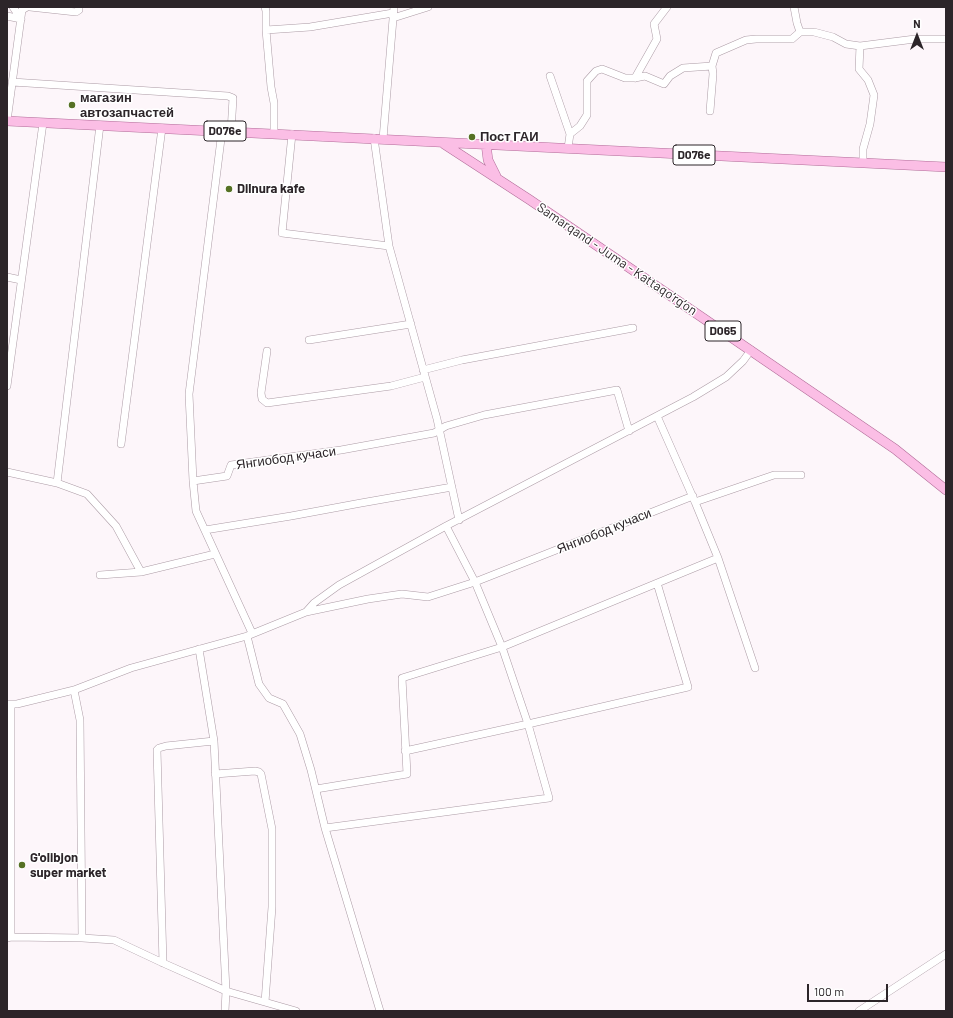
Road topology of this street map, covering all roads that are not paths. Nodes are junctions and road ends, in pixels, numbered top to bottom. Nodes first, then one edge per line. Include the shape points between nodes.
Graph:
1 (13, 7) edge
2 (29, 7) edge
3 (79, 7) edge
4 (265, 7) edge
5 (428, 7) edge
6 (667, 7) edge
7 (794, 7) edge
8 (393, 13) edge
9 (7, 16) edge
10 (21, 19) junction
11 (266, 30) junction
12 (800, 32) junction
13 (946, 39) edge
14 (860, 46) junction
15 (712, 66) junction
16 (550, 76) dead end
17 (635, 78) junction
18 (12, 82) junction
19 (9, 99) edge
20 (710, 111) dead end
21 (7, 121) edge
22 (42, 123) junction
23 (100, 125) junction
24 (162, 128) junction
25 (226, 132) junction
26 (274, 134) junction
27 (292, 134) junction
28 (570, 134) junction
29 (378, 139) junction
30 (442, 143) junction
31 (486, 144) junction
32 (503, 144) junction
33 (568, 148) junction
34 (863, 163) junction
35 (490, 165) junction
36 (946, 167) edge
37 (497, 177) junction
38 (389, 246) junction
39 (7, 277) edge
40 (21, 280) junction
41 (411, 324) junction
42 (633, 328) dead end
43 (309, 340) dead end
44 (751, 350) junction
45 (267, 351) dead end
46 (424, 373) junction
47 (7, 386) edge
48 (657, 416) junction
49 (440, 429) junction
50 (629, 431) junction
51 (121, 444) dead end
52 (7, 472) edge
53 (802, 475) dead end
54 (193, 481) junction
55 (57, 483) junction
56 (452, 487) junction
57 (946, 490) edge
58 (694, 499) junction
59 (458, 520) junction
60 (446, 526) junction
61 (205, 530) junction
62 (215, 554) junction
63 (718, 558) junction
64 (141, 572) junction
65 (100, 575) dead end
66 (475, 582) junction
67 (657, 583) junction
68 (306, 612) junction
69 (249, 634) junction
70 (502, 647) junction
71 (199, 649) junction
72 (755, 668) dead end
73 (74, 690) junction
74 (9, 704) edge
75 (528, 724) junction
76 (214, 741) junction
77 (405, 751) junction
78 (215, 774) junction
79 (316, 789) junction
80 (325, 828) junction
81 (9, 938) edge
82 (82, 938) junction
83 (946, 954) edge
84 (163, 964) junction
85 (226, 991) junction
86 (265, 1002) junction
87 (225, 1011) edge
88 (296, 1011) edge
89 (380, 1011) edge
90 (859, 1011) edge

1 - 10 street
2 - 3 street via 76,12
2 - 10 street via 22,10
4 - 11 street
5 - 8 street
6 - 17 street via 654,24 657,39
7 - 12 street
8 - 11 street via 310,27
8 - 29 street
9 - 10 street
10 - 18 street
11 - 26 street via 270,87 274,103
12 - 14 street via 814,32 846,44
12 - 15 street via 792,39 746,40 716,53
13 - 14 street
14 - 34 street via 859,69 868,80 874,95 863,149
15 - 17 street via 683,68 670,76 664,84 644,76
15 - 20 street
16 - 28 street
17 - 28 street via 625,78 602,69 596,71 587,81 588,115
18 - 19 street
18 - 25 street via 228,96 233,98
19 - 21 street
21 - 22 main road, D076e
22 - 23 main road, D076e
22 - 40 street
23 - 24 main road, D076e
23 - 55 street
24 - 25 main road, D076e
24 - 51 street
25 - 26 main road, D076e
25 - 54 street via 189,394
26 - 27 main road, D076e
27 - 29 main road, D076e
27 - 38 street via 282,234
28 - 33 street
29 - 30 main road, D076e
29 - 38 street
30 - 31 main road, D076e
30 - 37 main road, Samarqand - Juma - Kattaqo‘rg‘on / D065
31 - 32 main road, D076e
31 - 35 main road, D065
32 - 33 main road, D076e
32 - 35 main road via 493,155
33 - 34 main road, D076e
34 - 36 main road, D076e
35 - 37 main road, D065
37 - 44 main road, Samarqand - Juma - Kattaqo‘rg‘on / D065
38 - 41 street
39 - 40 street
40 - 47 street
41 - 43 street
41 - 46 street
42 - 46 street via 462,360
44 - 48 street, Янгиобод кучаси via 726,377
44 - 57 main road, Samarqand - Juma - Kattaqo‘rg‘on / D065 via 895,449
45 - 46 street via 261,393 262,399 268,402 391,386
46 - 49 street
48 - 50 street, Янгиобод кучаси
48 - 58 street
49 - 50 street, Янгиобод кучаси via 484,415 617,390
49 - 54 street, Янгиобод кучаси via 434,433 341,450 231,465 227,476
49 - 56 street
50 - 59 street, Янгиобод кучаси
52 - 55 street
53 - 58 street, Янгиобод кучаси via 774,475
54 - 61 street via 196,511
55 - 64 street via 87,494 116,526
56 - 59 street
56 - 61 street
58 - 63 street
58 - 66 street, Янгиобод кучаси
59 - 60 street, Янгиобод кучаси
60 - 66 street
60 - 68 street, Янгиобод кучаси via 339,585
61 - 62 street
62 - 64 street
62 - 69 street
63 - 67 street
63 - 72 street
64 - 65 street
66 - 68 street, Янгиобод кучаси via 428,597 402,594
66 - 70 street
67 - 70 street
67 - 75 street via 688,687
68 - 69 street, Янгиобод кучаси
69 - 71 street, Янгиобод кучаси
69 - 79 street via 259,684 269,698 283,704 300,734
70 - 75 street
70 - 77 street via 402,678
71 - 73 street, Янгиобод кучаси via 131,668
71 - 76 street
73 - 74 street, Янгиобод кучаси
73 - 82 street via 80,720
74 - 81 street
75 - 77 street
75 - 80 street via 549,798
76 - 78 street
76 - 84 street via 166,746 157,750
77 - 79 street via 407,774
78 - 85 street
78 - 86 street via 255,771 261,774 272,829 272,907
79 - 80 street
80 - 89 street
81 - 82 street
82 - 84 street via 114,940
83 - 90 street
84 - 85 street
85 - 86 street
85 - 87 street
86 - 88 street

